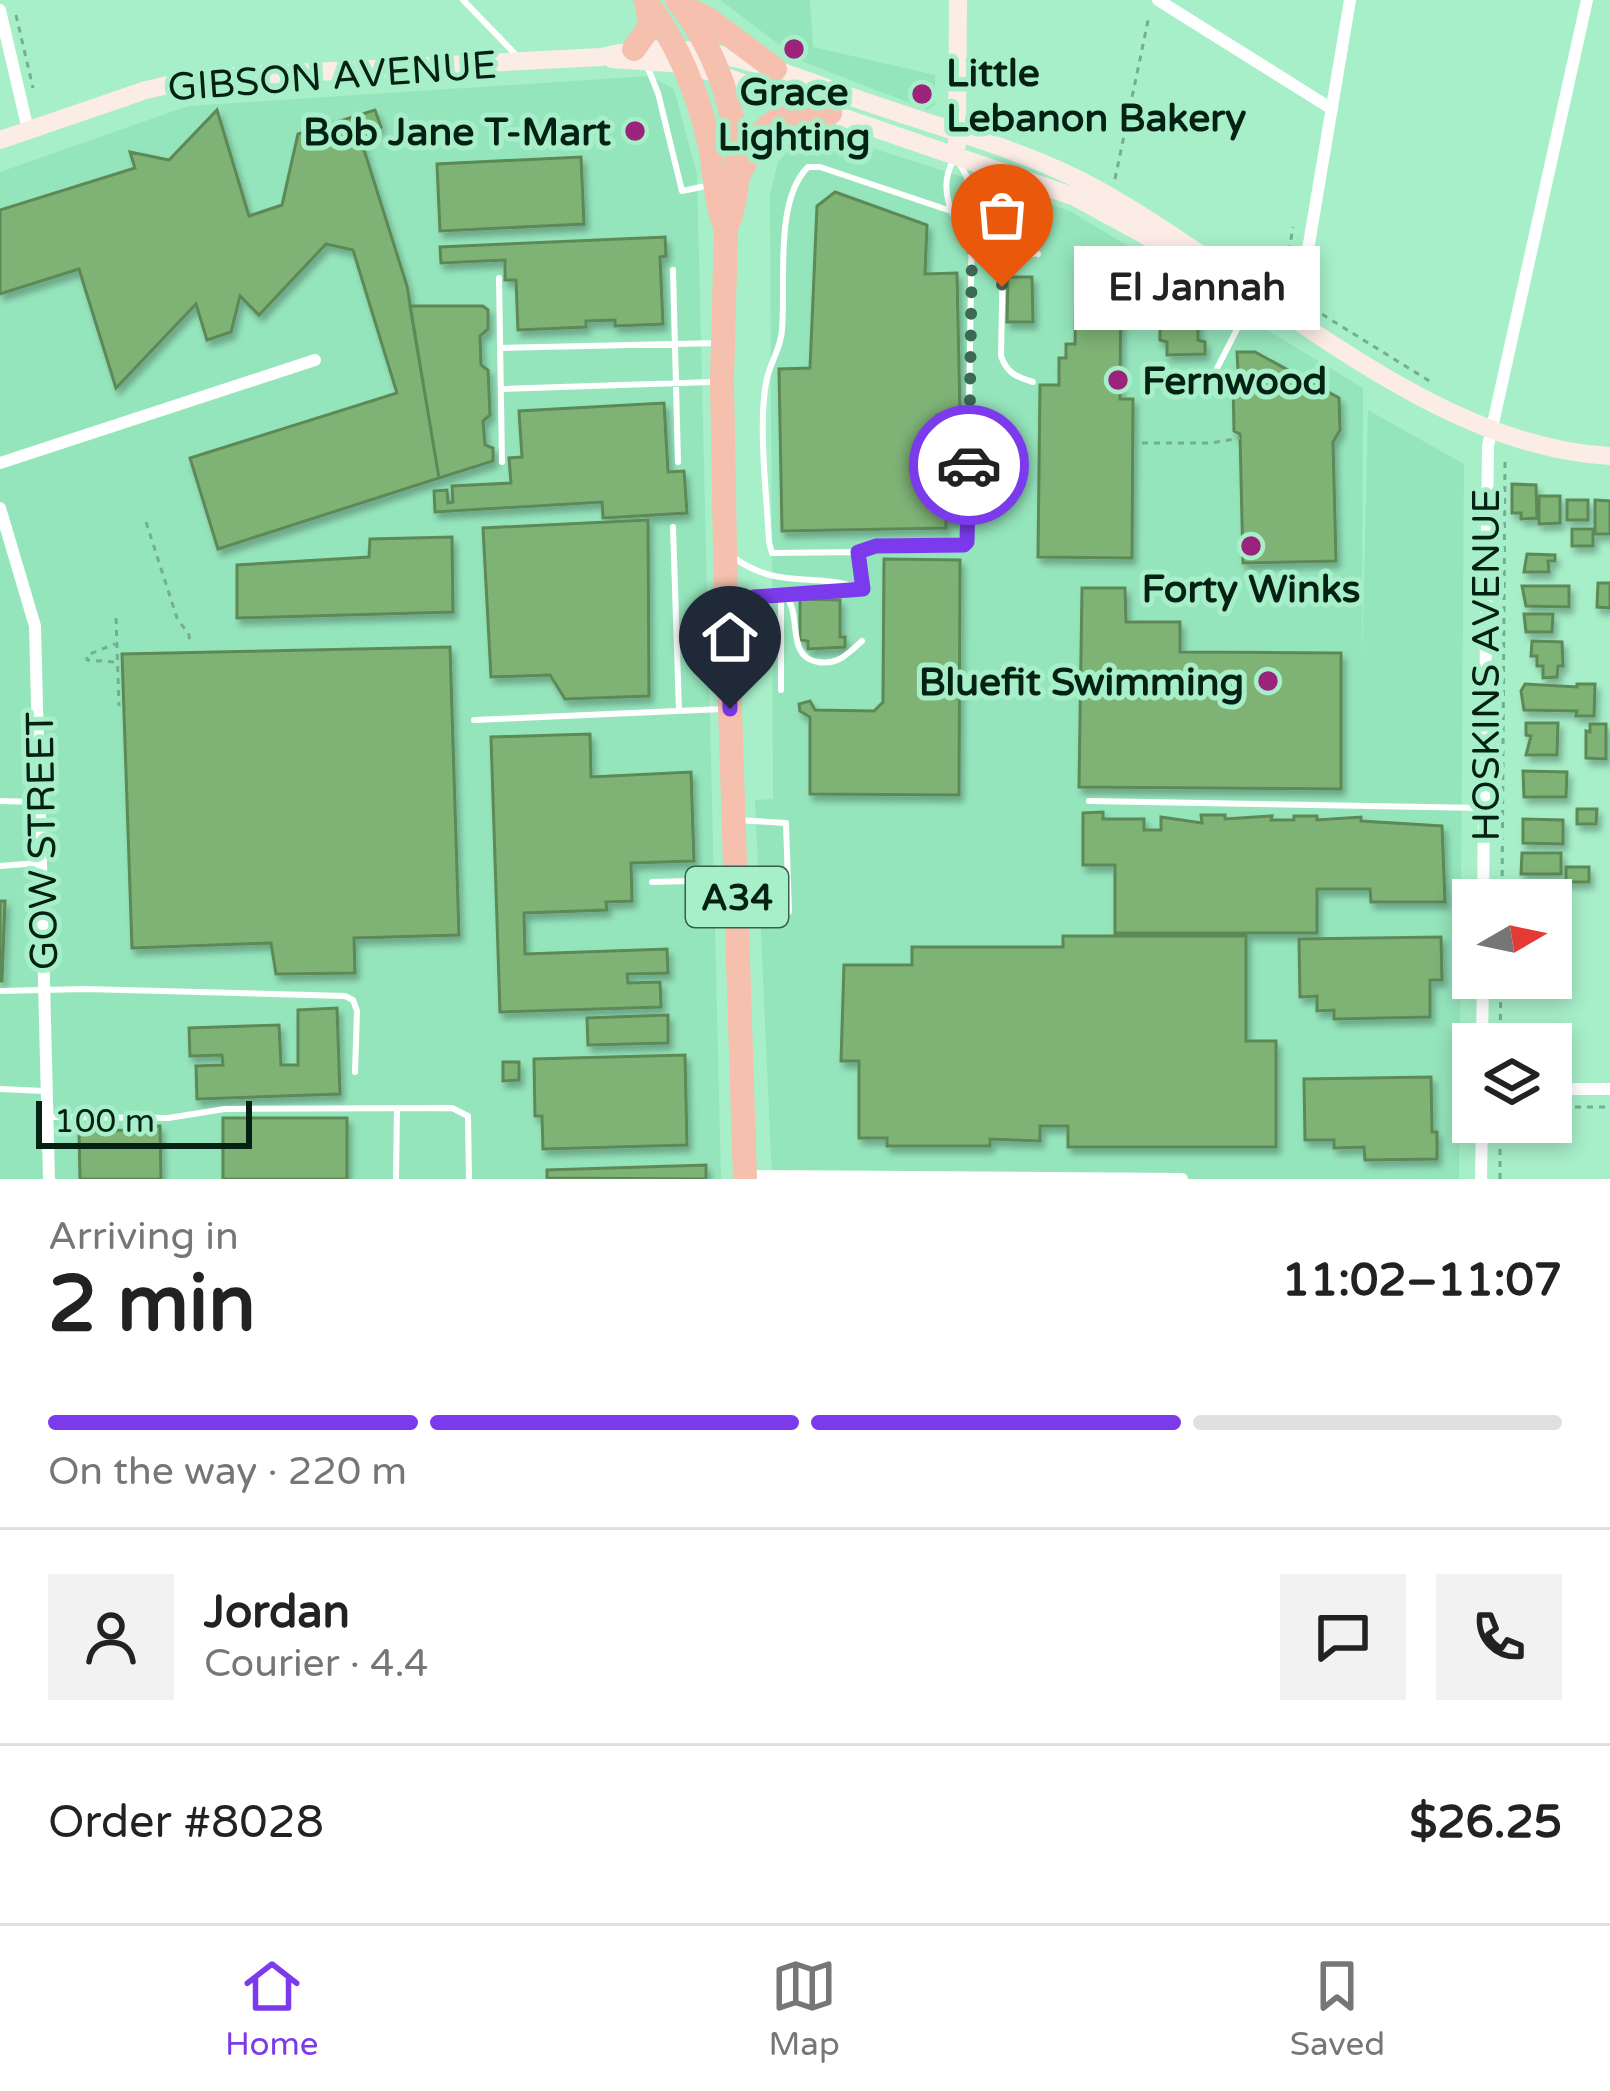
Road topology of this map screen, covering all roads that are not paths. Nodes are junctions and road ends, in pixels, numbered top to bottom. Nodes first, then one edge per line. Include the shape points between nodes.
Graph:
1 (464, 0) edge
2 (646, 0) edge
3 (958, 0) edge
4 (1157, 0) edge
5 (1350, 0) edge
6 (1587, 0) edge
7 (680, 3) edge
8 (0, 10) edge
9 (640, 56) junction
10 (681, 57) junction
11 (522, 61) junction
12 (715, 63) junction
13 (775, 70) junction
14 (1332, 109) junction
15 (830, 113) junction
16 (28, 130) junction
17 (0, 140) edge
18 (957, 146) junction
19 (726, 183) junction
20 (947, 209) junction
21 (972, 218) junction
22 (972, 248) junction
23 (1003, 252) junction
24 (673, 269) dead end
25 (500, 278) dead end
26 (1255, 295) junction
27 (1297, 321) junction
28 (723, 343) junction
29 (675, 344) junction
30 (500, 348) junction
31 (315, 360) dead end
32 (722, 381) junction
33 (1034, 382) dead end
34 (1210, 382) dead end
35 (676, 383) junction
36 (501, 389) junction
37 (1492, 430) junction
38 (1610, 456) edge
39 (502, 462) dead end
40 (678, 462) dead end
41 (0, 463) edge
42 (0, 508) edge
43 (673, 526) dead end
44 (725, 551) junction
45 (858, 552) junction
46 (863, 589) junction
47 (783, 596) junction
48 (727, 614) junction
49 (862, 641) dead end
50 (781, 690) dead end
51 (730, 709) junction
52 (679, 711) junction
53 (474, 720) dead end
54 (0, 801) edge
55 (40, 802) junction
56 (1089, 802) dead end
57 (1484, 808) junction
58 (734, 819) junction
59 (42, 862) junction
60 (0, 866) edge
61 (1484, 879) edge
62 (736, 880) junction
63 (652, 882) dead end
64 (738, 918) junction
65 (0, 991) edge
66 (45, 991) junction
67 (355, 1072) dead end
68 (0, 1089) edge
69 (1572, 1089) edge
70 (1610, 1089) edge
71 (47, 1091) junction
72 (398, 1108) junction
73 (48, 1117) junction
74 (1482, 1143) edge
75 (746, 1178) edge
76 (50, 1179) edge
77 (396, 1179) edge
78 (469, 1179) edge
79 (1181, 1179) edge
80 (1481, 1179) edge

1 - 11 lane
2 - 9 highway via 650,26
2 - 10 highway, A34
3 - 18 main road
4 - 14 street
5 - 14 street
6 - 37 street, HOSKINS AVENUE
7 - 12 highway, A34
7 - 13 highway
8 - 16 street
9 - 10 main road, GIBSON AVENUE
9 - 11 main road, GIBSON AVENUE
9 - 19 lane via 658,93 682,191
10 - 12 main road, GIBSON AVENUE
10 - 19 highway, A34
11 - 16 main road, GIBSON AVENUE via 188,79
12 - 13 main road via 728,53
12 - 15 main road
12 - 19 highway, A34 via 733,124
13 - 18 main road
14 - 27 street
15 - 18 main road
15 - 19 highway via 772,120
16 - 17 main road, GIBSON AVENUE
18 - 20 lane via 947,170
18 - 21 lane
18 - 26 main road via 1039,163 1093,187
19 - 28 highway, A34 via 717,208 726,229
20 - 21 lane
20 - 22 lane
20 - 45 lane via 820,167 808,166 791,196 781,341 766,381 769,542 772,553
21 - 22 lane
21 - 23 lane via 1038,254
22 - 23 lane
22 - 45 lane via 967,542
23 - 33 lane via 1001,356 1015,376
24 - 29 lane
25 - 30 lane
26 - 27 main road
26 - 34 lane
27 - 37 main road
28 - 29 lane
28 - 32 highway, A34
29 - 30 lane
29 - 35 lane
30 - 36 lane
31 - 41 street
32 - 35 lane
32 - 44 highway, A34
35 - 36 lane
35 - 40 lane
36 - 39 lane
37 - 38 main road
37 - 57 street, HOSKINS AVENUE
42 - 55 street, GOW STREET via 34,610
43 - 52 lane
44 - 46 lane via 754,573
44 - 48 highway, A34
45 - 46 lane
46 - 47 lane
47 - 48 lane via 754,597
47 - 49 lane via 795,610 799,650 808,660 842,660
47 - 50 lane
48 - 51 highway, A34
51 - 52 lane
51 - 58 highway, A34
52 - 53 lane
54 - 55 lane
55 - 59 street, GOW STREET
56 - 57 lane
57 - 61 street, HOSKINS AVENUE
58 - 62 highway, A34
58 - 64 lane via 785,823 789,912
59 - 60 lane
59 - 66 street, GOW STREET
62 - 63 lane
62 - 64 highway, A34
64 - 75 highway, A34
65 - 66 lane
66 - 67 lane via 345,996 357,1011
66 - 71 street, GOW STREET
68 - 71 lane
69 - 70 street
71 - 73 street, GOW STREET
72 - 73 lane
72 - 77 lane
72 - 78 lane via 463,1110
73 - 76 street, GOW STREET
74 - 80 street
75 - 79 street

